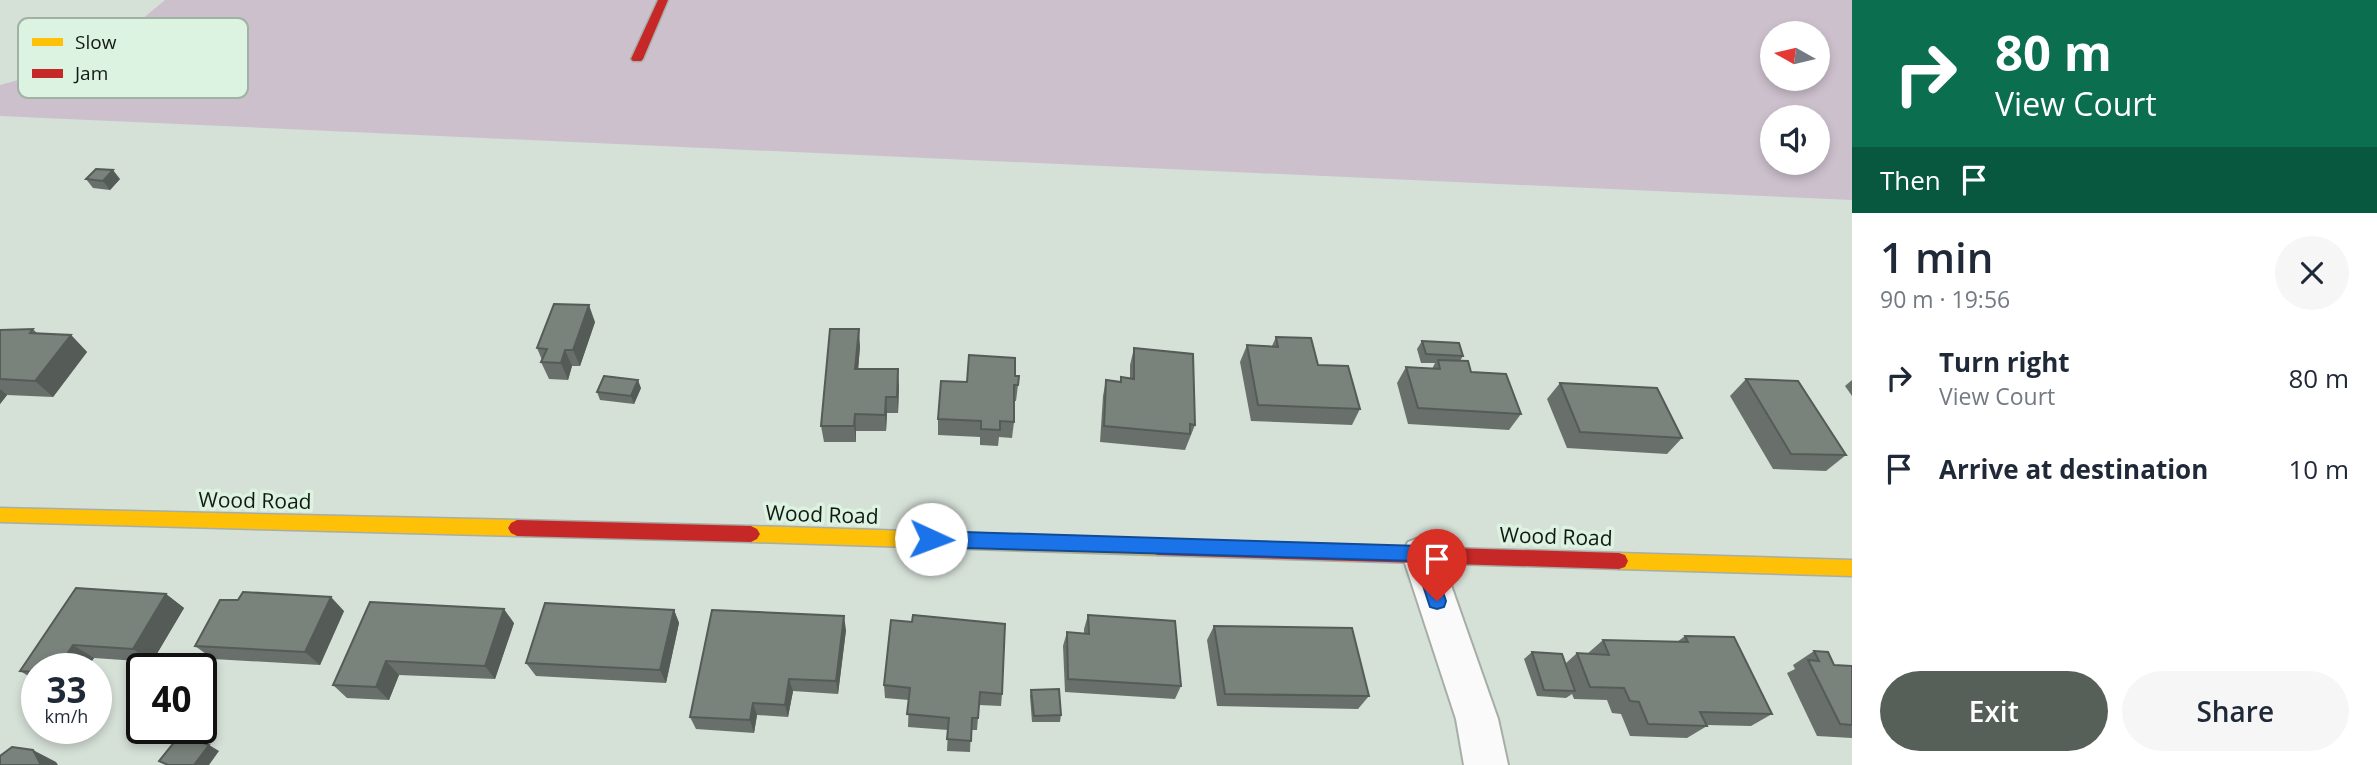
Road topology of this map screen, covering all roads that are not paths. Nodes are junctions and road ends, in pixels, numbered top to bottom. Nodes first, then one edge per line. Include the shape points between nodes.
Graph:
1 (663, 0) edge
2 (637, 59) dead end
3 (0, 515) edge
4 (1421, 554) junction
5 (1852, 568) edge
6 (1486, 765) edge

1 - 2 street
3 - 4 street, Wood Road
4 - 5 street, Wood Road
4 - 6 street via 1477,719

